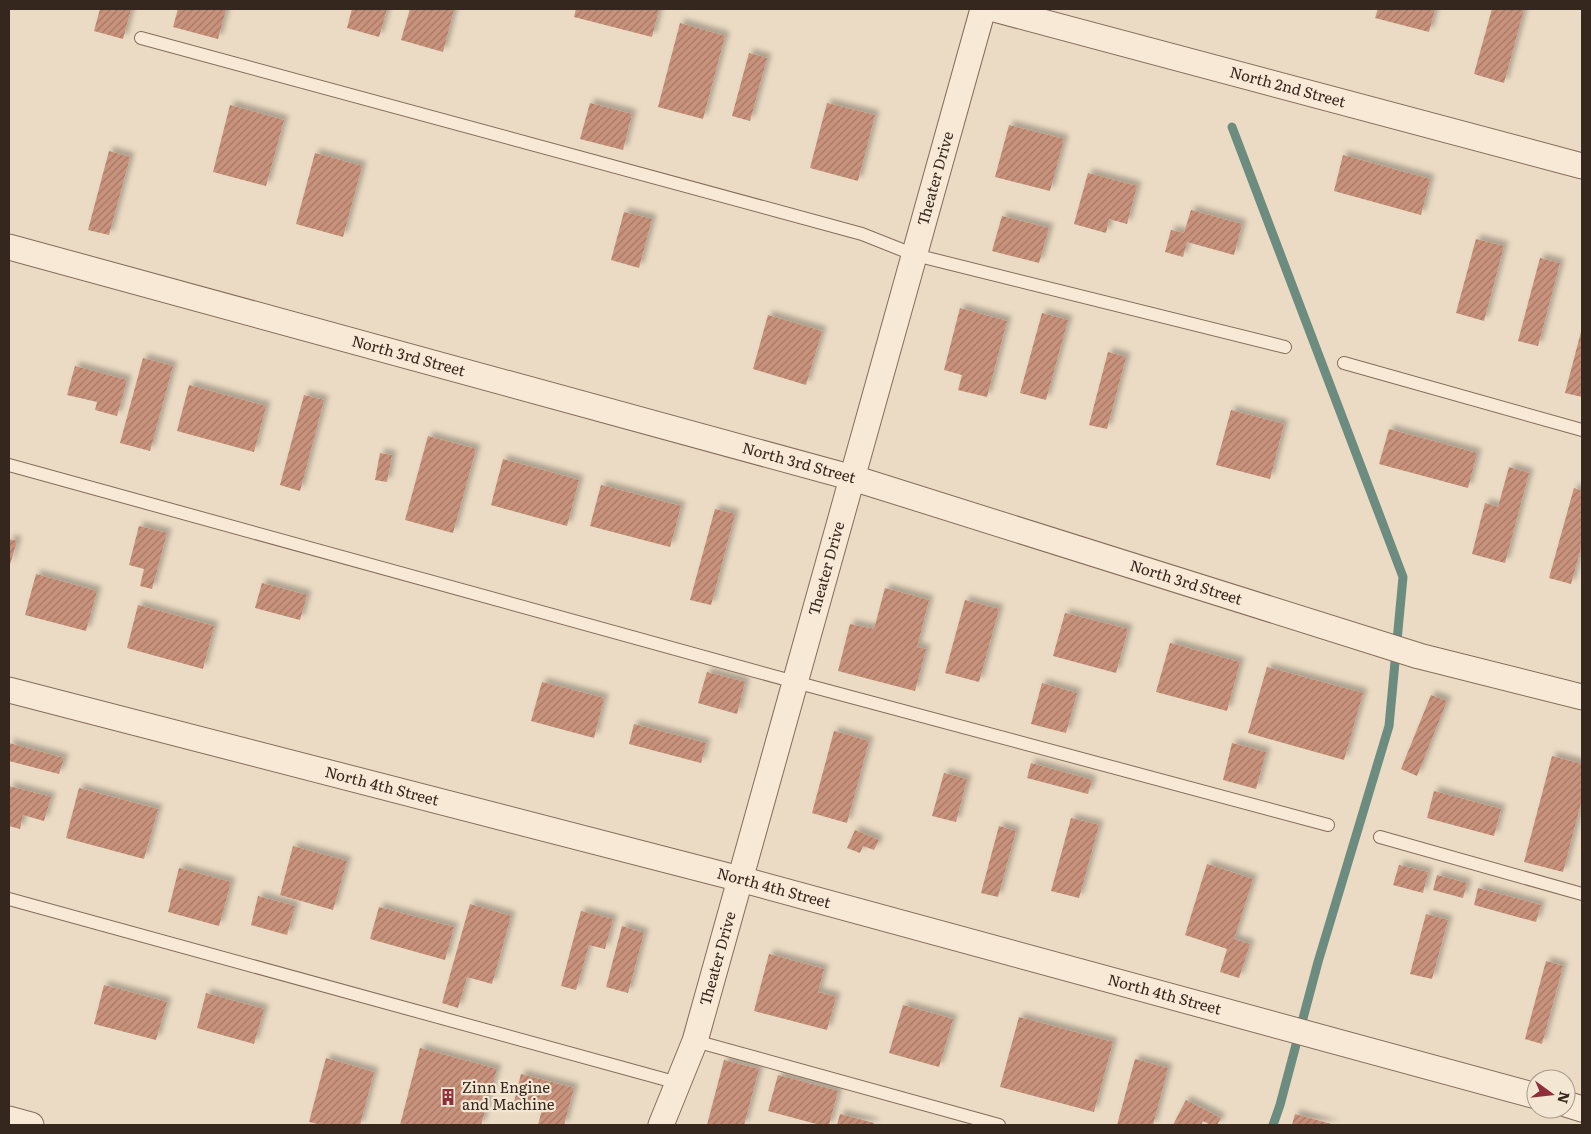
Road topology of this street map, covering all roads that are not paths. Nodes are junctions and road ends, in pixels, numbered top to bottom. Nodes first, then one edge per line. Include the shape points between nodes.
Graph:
1 (983, 9) edge
2 (994, 9) edge
3 (141, 38) dead end
4 (1582, 166) edge
5 (9, 247) edge
6 (915, 255) junction
7 (1285, 347) dead end
8 (1344, 363) dead end
9 (1582, 430) edge
10 (9, 465) edge
11 (853, 478) junction
12 (795, 682) junction
13 (9, 690) edge
14 (1582, 697) edge
15 (1328, 825) dead end
16 (1380, 837) dead end
17 (740, 880) junction
18 (1582, 894) edge
19 (9, 899) edge
20 (695, 1041) junction
21 (678, 1082) junction
22 (1526, 1093) edge
23 (9, 1119) edge
24 (31, 1125) edge
25 (660, 1125) edge
26 (999, 1125) edge

1 - 6 street, Theater Drive
2 - 4 street, North 2nd Street
3 - 6 lane via 862,234
5 - 11 street, North 3rd Street
6 - 7 lane
6 - 11 street, Theater Drive
8 - 9 lane
10 - 12 lane
11 - 12 street, Theater Drive
11 - 14 street, North 3rd Street via 1419,656
12 - 15 lane
12 - 17 street, Theater Drive
13 - 17 street, North 4th Street
16 - 18 lane
17 - 20 street, Theater Drive
17 - 22 street, North 4th Street
19 - 21 lane
20 - 21 street, Theater Drive
20 - 26 lane
21 - 25 street, Theater Drive
23 - 24 street

